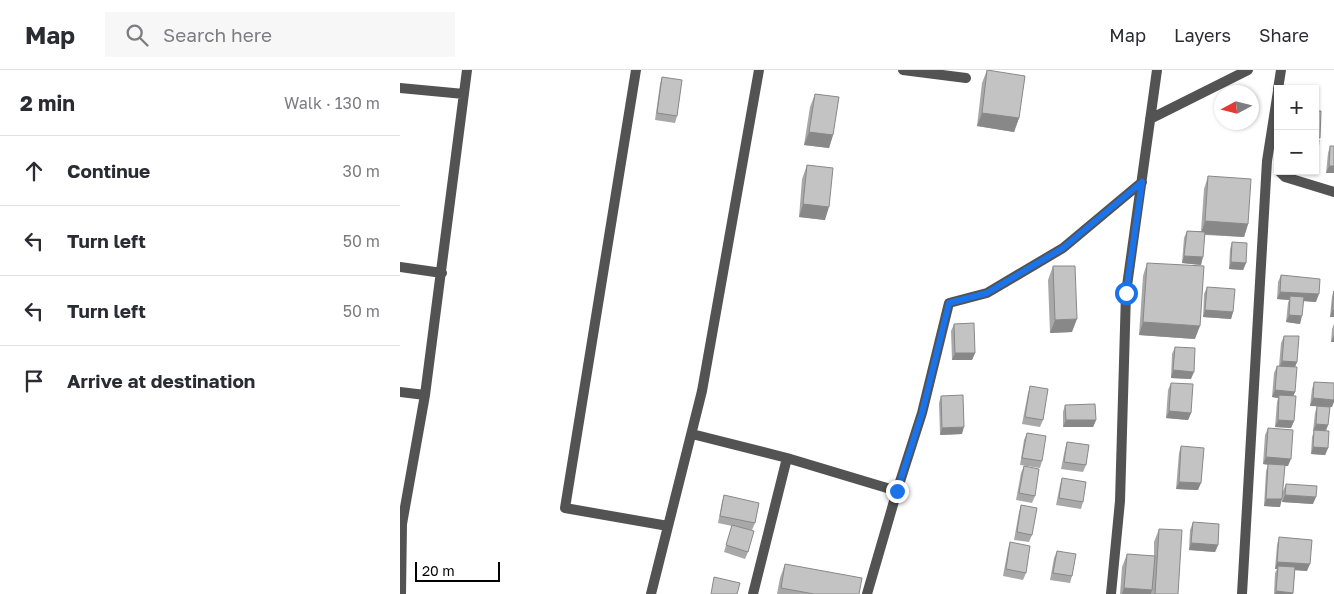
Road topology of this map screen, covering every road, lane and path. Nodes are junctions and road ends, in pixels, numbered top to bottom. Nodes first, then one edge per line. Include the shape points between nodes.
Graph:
1 (467, 70) edge
2 (636, 70) edge
3 (759, 70) edge
4 (904, 70) edge
5 (1157, 70) edge
6 (1248, 70) edge
7 (1281, 70) edge
8 (966, 78) dead end
9 (1279, 85) edge
10 (400, 88) edge
11 (464, 94) junction
12 (1274, 118) edge
13 (1150, 119) junction
14 (1268, 161) junction
15 (1274, 167) edge
16 (1283, 175) edge
17 (1142, 182) junction
18 (1334, 192) edge
19 (400, 267) edge
20 (442, 273) junction
21 (400, 392) edge
22 (425, 395) junction
23 (692, 434) junction
24 (787, 458) junction
25 (897, 491) junction
26 (401, 524) edge
27 (668, 526) junction
28 (401, 594) edge
29 (651, 594) edge
30 (753, 594) edge
31 (867, 594) edge
32 (1111, 594) edge
33 (1242, 594) edge

1 - 11 street
2 - 27 street via 564,508
3 - 23 street
4 - 8 street
5 - 13 street
6 - 13 street
7 - 9 street
10 - 11 street
11 - 20 street
12 - 14 street
13 - 17 street
14 - 15 street
14 - 33 street
16 - 18 street
17 - 25 street via 1063,248 987,293 949,303 922,413
17 - 32 street via 1126,293 1120,502
19 - 20 street
20 - 22 street
21 - 22 street
22 - 26 street
23 - 24 street
23 - 27 street
24 - 25 street
24 - 30 street
25 - 31 street
26 - 28 street
27 - 29 street

